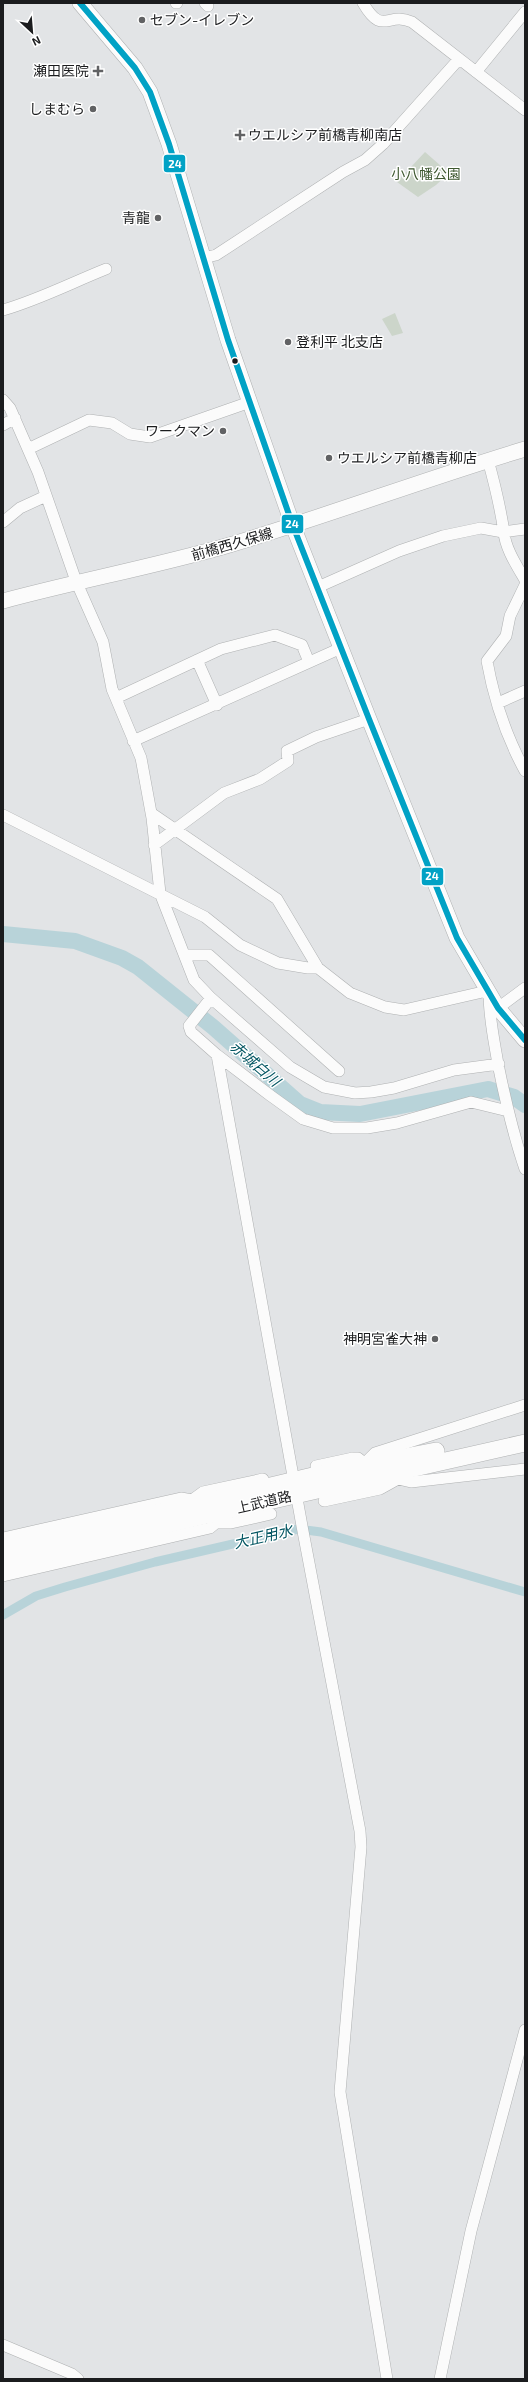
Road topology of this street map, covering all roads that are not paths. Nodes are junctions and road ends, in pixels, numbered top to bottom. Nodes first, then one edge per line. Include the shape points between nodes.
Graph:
1 (80, 3) edge
2 (364, 3) edge
3 (525, 12) edge
4 (459, 59) junction
5 (476, 72) junction
6 (525, 110) edge
7 (203, 258) junction
8 (106, 269) dead end
9 (3, 310) edge
10 (3, 400) edge
11 (250, 402) junction
12 (15, 418) junction
13 (3, 425) edge
14 (28, 448) junction
15 (525, 449) edge
16 (488, 460) junction
17 (46, 496) junction
18 (3, 522) edge
19 (293, 526) junction
20 (525, 529) edge
21 (504, 532) junction
22 (525, 580) edge
23 (76, 581) junction
24 (525, 585) edge
25 (318, 587) junction
26 (3, 601) edge
27 (341, 648) junction
28 (197, 660) junction
29 (309, 662) junction
30 (525, 691) edge
31 (116, 698) junction
32 (498, 703) junction
33 (217, 705) junction
34 (369, 719) junction
35 (133, 741) junction
36 (525, 771) edge
37 (151, 813) junction
38 (3, 814) edge
39 (174, 828) junction
40 (154, 845) junction
41 (160, 893) junction
42 (186, 955) junction
43 (318, 968) junction
44 (525, 988) edge
45 (488, 992) junction
46 (211, 999) junction
47 (498, 1008) junction
48 (525, 1040) edge
49 (217, 1055) junction
50 (499, 1067) junction
51 (339, 1071) dead end
52 (508, 1111) junction
53 (525, 1169) edge
54 (525, 1405) edge
55 (525, 1433) edge
56 (525, 1443) edge
57 (316, 1466) dead end
58 (525, 1469) edge
59 (368, 1471) junction
60 (394, 1476) junction
61 (263, 1479) dead end
62 (295, 1488) junction
63 (324, 1501) dead end
64 (194, 1507) junction
65 (271, 1514) dead end
66 (216, 1518) junction
67 (3, 1538) edge
68 (3, 1550) edge
69 (3, 1564) edge
70 (3, 1576) edge
71 (525, 2030) edge
72 (3, 2345) edge
73 (78, 2379) edge
74 (387, 2379) edge
75 (440, 2379) edge

1 - 7 main road via 135,68 150,92 169,144
2 - 4 street via 374,20 381,22 404,19 412,22
3 - 5 street
4 - 5 street
4 - 7 street via 383,144 365,160 216,255
5 - 6 street
7 - 11 main road
8 - 9 street via 30,302
10 - 12 street
11 - 14 street via 150,437 130,434 112,422 89,420
11 - 19 main road
12 - 13 street
12 - 14 street
14 - 17 street
15 - 16 main road, 前橋西久保線
16 - 19 main road, 前橋西久保線
16 - 21 street via 498,494
17 - 18 street via 20,508
17 - 23 street
19 - 23 main road, 前橋西久保線 via 150,567
19 - 25 main road
20 - 21 street
21 - 22 street
21 - 25 street via 481,528 443,536 399,551
23 - 26 main road, 前橋西久保線
23 - 31 street via 103,642
24 - 32 street via 510,616 506,636 487,661
25 - 27 main road
27 - 29 street
27 - 34 main road
28 - 29 street via 221,649 275,635 302,645
28 - 31 street
28 - 33 street
29 - 33 street
30 - 32 street
31 - 35 street
32 - 36 street via 509,742
33 - 35 street
34 - 39 street via 316,737 287,751 288,761 279,768 260,779 224,793
34 - 45 main road via 457,938
35 - 37 street via 141,758
37 - 39 street
37 - 40 street
38 - 41 street
39 - 40 street
39 - 43 street via 277,899
40 - 41 street
41 - 42 street
41 - 43 street via 205,917 240,945 278,963
42 - 46 street via 194,980
42 - 51 street via 209,955
43 - 45 street via 350,993 386,1007 404,1010
44 - 47 street
45 - 47 main road
45 - 50 street via 489,1019
46 - 49 street via 189,1026 191,1032
46 - 50 street via 290,1067 324,1088 355,1093 371,1092 394,1088 454,1070
47 - 48 main road
49 - 52 street via 303,1119 332,1128 367,1128 397,1123 471,1102
49 - 62 street
50 - 52 street
52 - 53 street
54 - 59 street via 375,1453 368,1460
55 - 59 highway, 上武道路
56 - 60 highway, 上武道路
57 - 59 street via 355,1458
58 - 60 street via 411,1482
59 - 60 highway, 上武道路
59 - 62 highway, 上武道路
60 - 63 street via 380,1489
61 - 64 street via 203,1492
62 - 64 highway, 上武道路
62 - 66 highway, 上武道路
62 - 74 street via 361,1847 340,2092
64 - 66 highway, 上武道路
64 - 67 street via 181,1498
64 - 68 highway, 上武道路
64 - 69 highway, 上武道路
65 - 66 street via 231,1523
66 - 70 street via 210,1528
71 - 75 street via 471,2231
72 - 73 street via 72,2374

